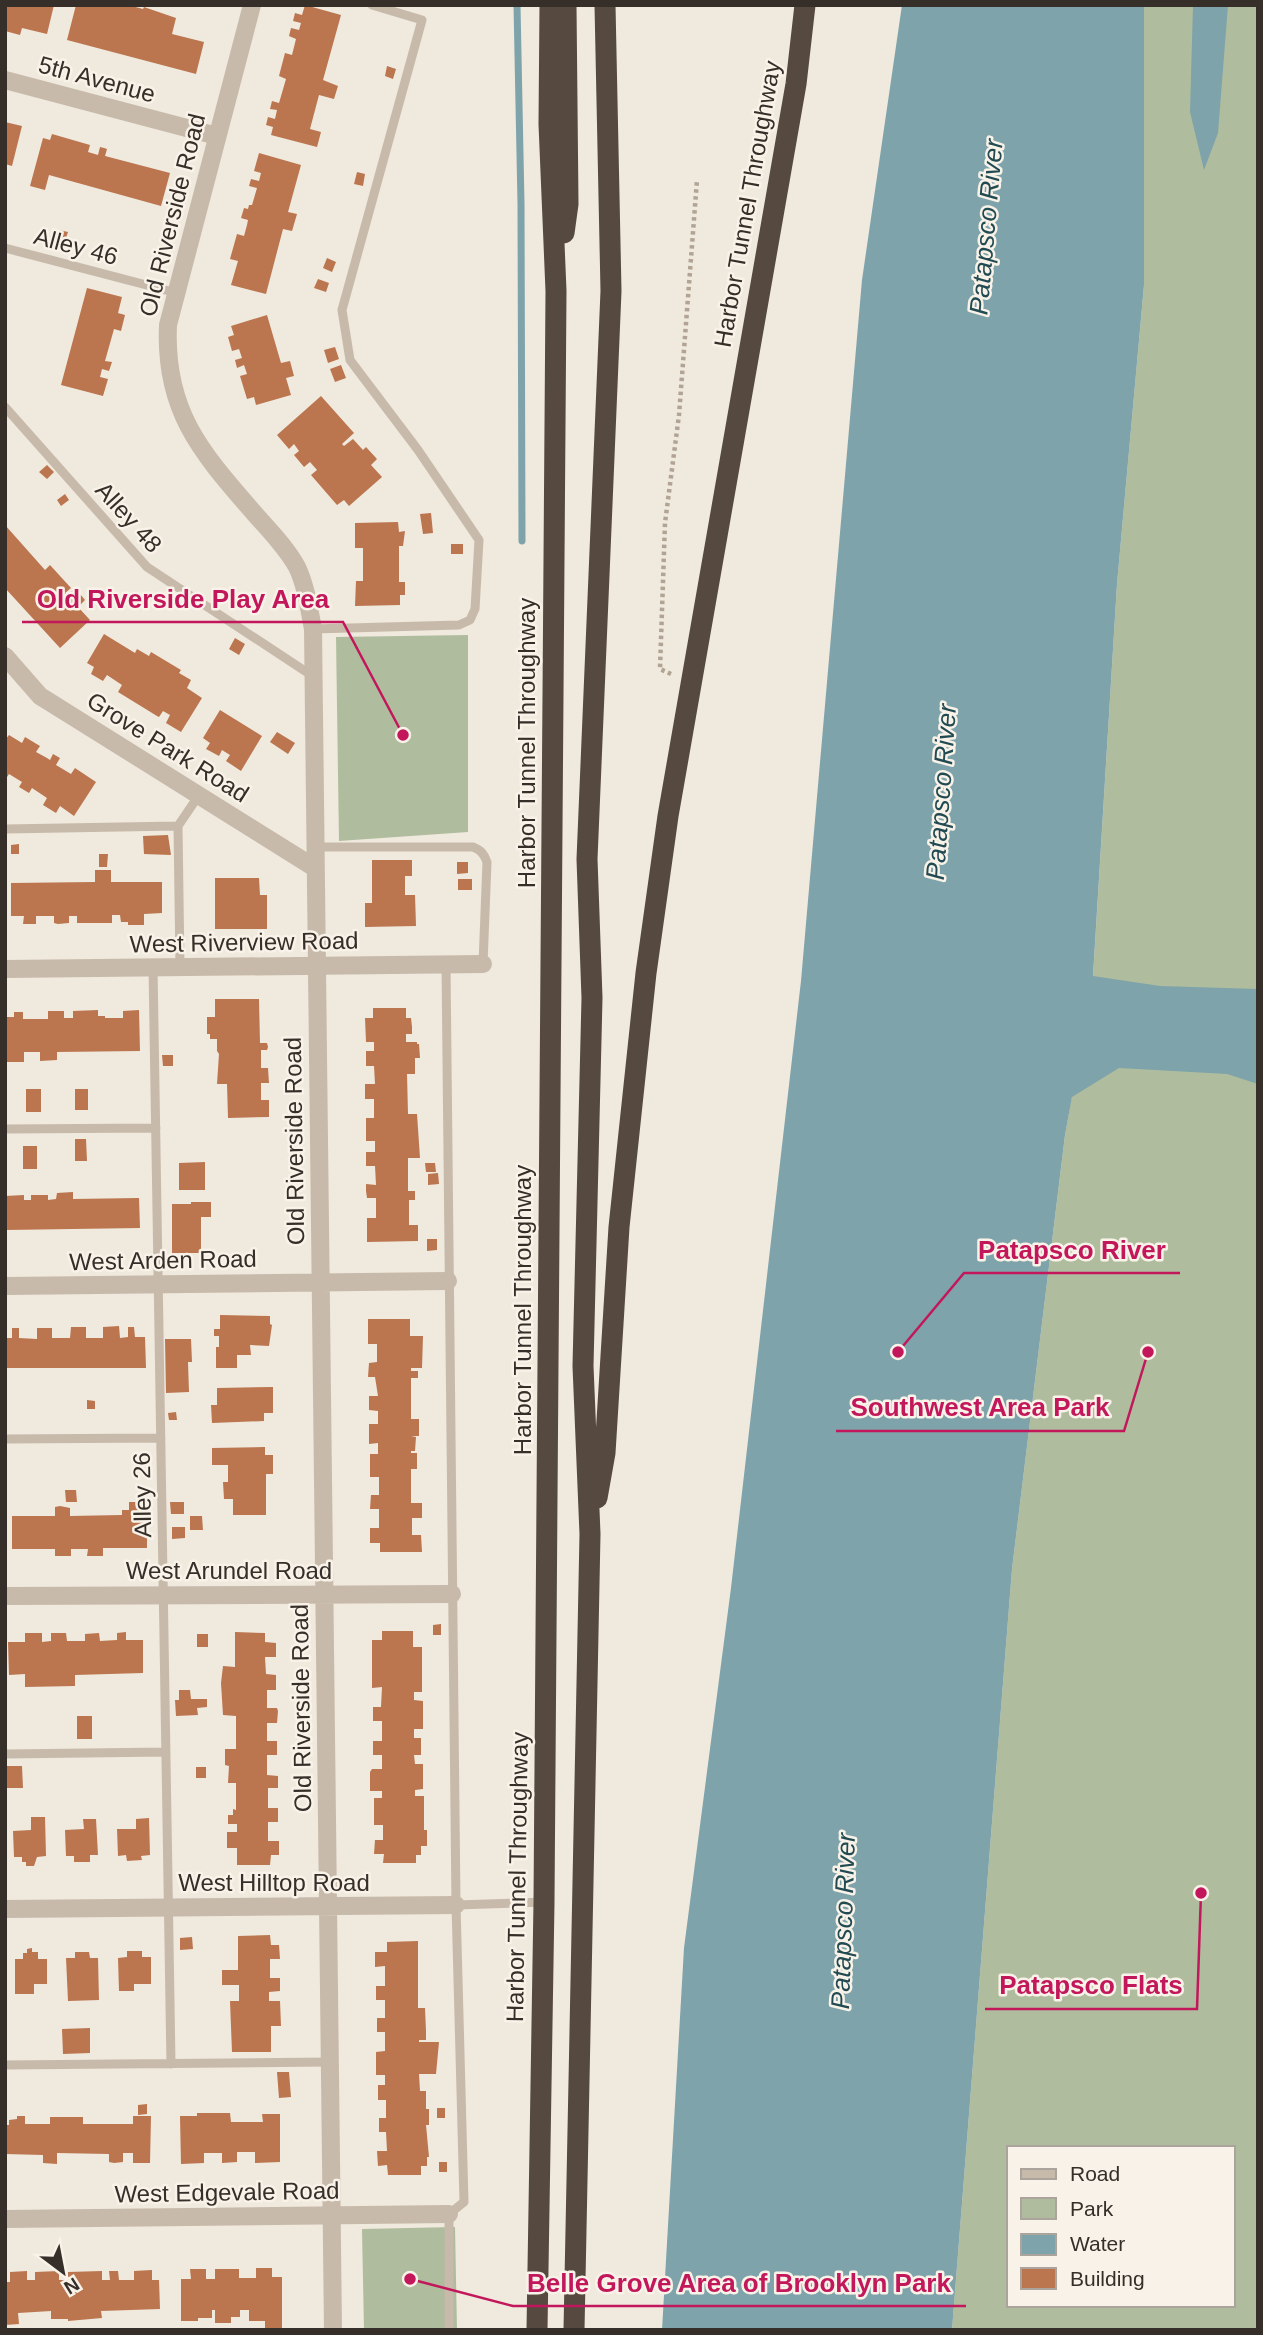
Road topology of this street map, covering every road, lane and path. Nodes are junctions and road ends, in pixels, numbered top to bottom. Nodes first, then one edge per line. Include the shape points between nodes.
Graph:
1 (252, 5) edge
2 (372, 5) edge
3 (550, 5) edge
4 (566, 5) edge
5 (605, 5) edge
6 (805, 5) edge
7 (5, 80) edge
8 (217, 136) junction
9 (697, 180) dead end
10 (5, 248) edge
11 (556, 291) junction
12 (177, 293) junction
13 (5, 407) edge
14 (313, 629) junction
15 (5, 656) edge
16 (314, 677) junction
17 (690, 684) junction
18 (199, 795) junction
19 (178, 826) junction
20 (5, 829) edge
21 (315, 847) junction
22 (315, 868) junction
23 (483, 964) joint
24 (317, 965) junction
25 (446, 965) junction
26 (153, 967) junction
27 (180, 967) junction
28 (5, 969) edge
29 (156, 1128) junction
30 (5, 1129) edge
31 (448, 1280) junction
32 (321, 1282) junction
33 (158, 1284) junction
34 (5, 1286) edge
35 (161, 1438) junction
36 (5, 1439) edge
37 (590, 1534) junction
38 (324, 1594) junction
39 (452, 1594) junction
40 (163, 1595) junction
41 (5, 1596) edge
42 (166, 1752) junction
43 (5, 1754) edge
44 (544, 1902) junction
45 (456, 1905) junction
46 (328, 1906) junction
47 (169, 1907) junction
48 (5, 1909) edge
49 (330, 2062) junction
50 (171, 2064) junction
51 (5, 2066) edge
52 (449, 2214) junction
53 (332, 2215) junction
54 (5, 2219) edge
55 (333, 2330) edge
56 (449, 2330) edge
57 (537, 2330) edge
58 (574, 2330) edge

1 - 8 street, Old Riverside Road
2 - 14 lane via 422,20 342,310 350,360 479,540 475,609 470,620 459,625
3 - 11 highway, Harbor Tunnel Throughway
4 - 11 highway, Harbor Tunnel Throughway via 568,204
5 - 37 highway, Harbor Tunnel Throughway via 611,291 587,859 592,998 583,1366
6 - 17 highway, Harbor Tunnel Throughway via 796,84
7 - 8 street, 5th Avenue
8 - 12 street, Old Riverside Road
9 - 17 path via 661,586 660,669
10 - 12 lane, Alley 46
11 - 44 highway, Harbor Tunnel Throughway
12 - 14 street, Old Riverside Road via 168,325 167,352 187,427 208,459 286,550 301,579
13 - 16 lane, Alley 48 via 147,567
14 - 16 street, Old Riverside Road
15 - 18 street, Grove Park Road via 40,696
16 - 21 street, Old Riverside Road
17 - 37 highway, Harbor Tunnel Throughway via 646,973 619,1227 605,1453
18 - 19 lane
18 - 22 street, Grove Park Road
19 - 20 lane
19 - 27 lane
21 - 22 street, Old Riverside Road
21 - 23 lane via 473,847 484,853
22 - 24 street, Old Riverside Road
23 - 25 street, West Riverview Road
24 - 25 street, West Riverview Road
24 - 27 street, West Riverview Road
24 - 32 street, Old Riverside Road
25 - 31 lane
26 - 27 street, West Riverview Road
26 - 28 street, West Riverview Road
26 - 29 lane, Alley 26
29 - 30 lane
29 - 33 lane, Alley 26
31 - 32 street, West Arden Road
31 - 39 lane
32 - 33 street, West Arden Road
32 - 38 street, Old Riverside Road
33 - 34 street, West Arden Road
33 - 35 lane, Alley 26
35 - 36 lane
35 - 40 lane, Alley 26
37 - 58 highway, Harbor Tunnel Throughway
38 - 39 street, West Arundel Road
38 - 40 street, West Arundel Road
38 - 46 street, Old Riverside Road
39 - 45 lane
40 - 41 street, West Arundel Road
40 - 42 lane, Alley 26
42 - 43 lane
42 - 47 lane, Alley 26
44 - 45 lane, West Hilltop Road
44 - 57 highway, Harbor Tunnel Throughway
45 - 46 street, West Hilltop Road
45 - 52 lane via 464,2202
46 - 47 street, West Hilltop Road
46 - 49 street, Old Riverside Road
47 - 48 street, West Hilltop Road
47 - 50 lane, Alley 26
49 - 50 lane
49 - 53 street, Old Riverside Road
50 - 51 lane
52 - 53 street, West Edgevale Road
52 - 56 lane
53 - 54 street, West Edgevale Road
53 - 55 street, Old Riverside Road

